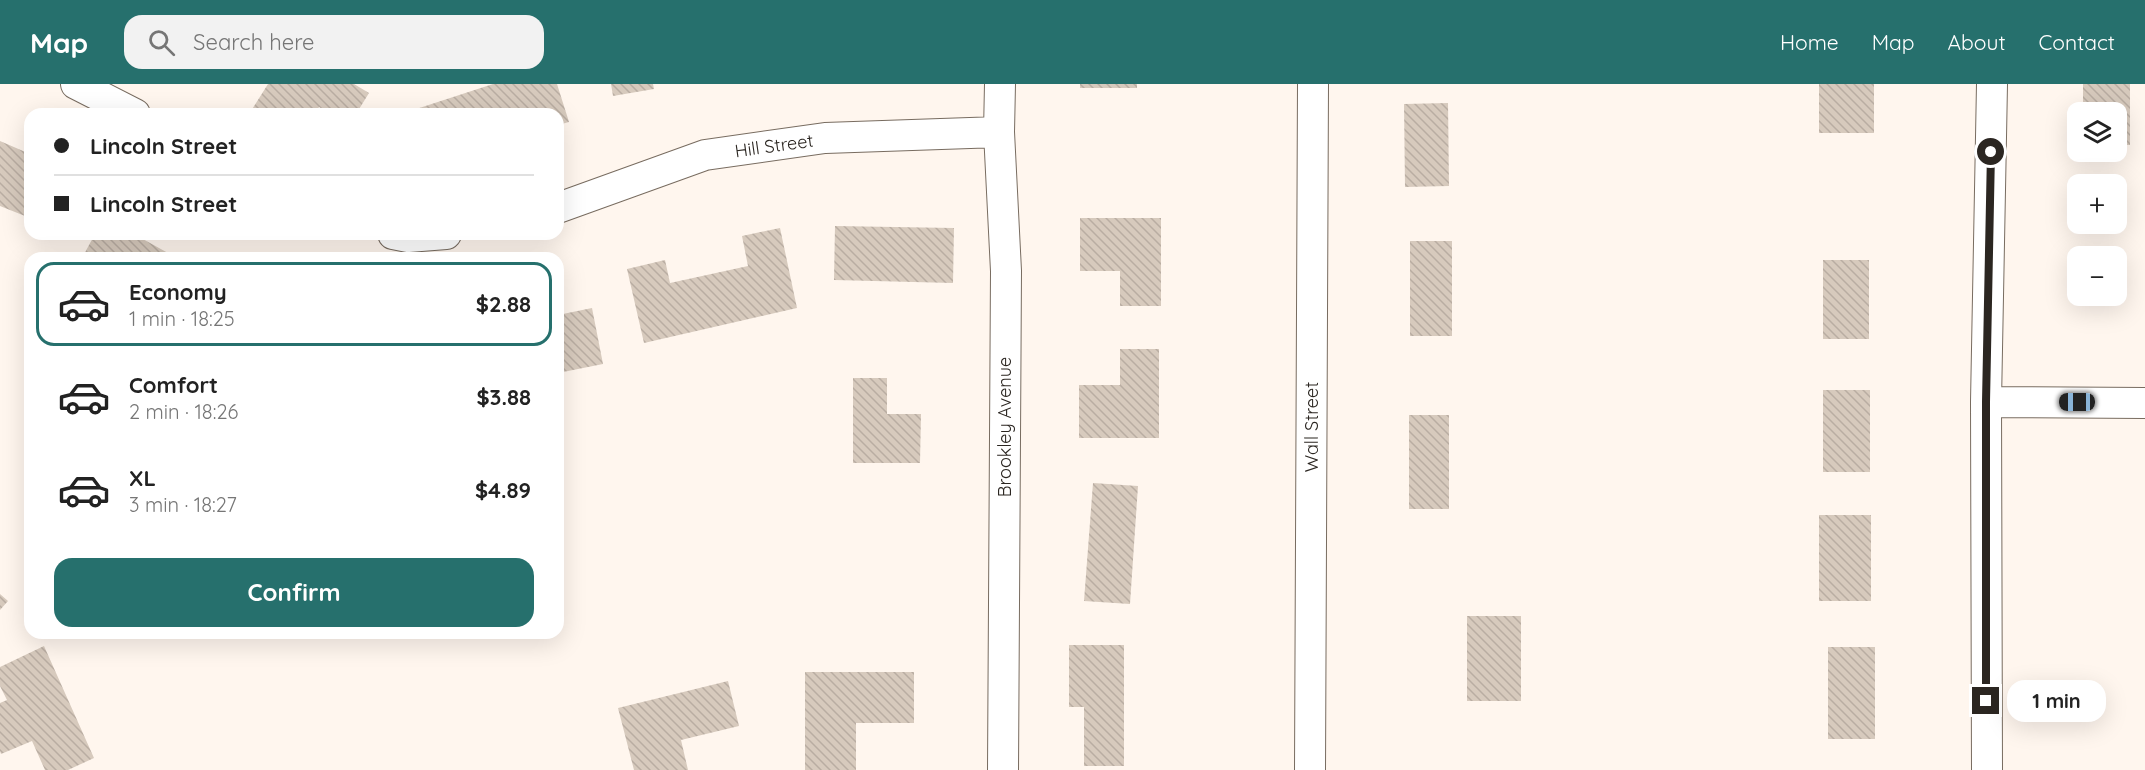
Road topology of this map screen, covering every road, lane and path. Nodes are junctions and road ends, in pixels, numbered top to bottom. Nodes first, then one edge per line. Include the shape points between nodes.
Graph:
1 (76, 84) edge
2 (1000, 84) edge
3 (1313, 84) edge
4 (1992, 84) edge
5 (123, 108) edge
6 (999, 132) junction
7 (564, 206) edge
8 (1986, 402) junction
9 (2145, 403) edge
10 (1003, 770) edge
11 (1310, 770) edge
12 (1986, 770) edge

1 - 5 street
2 - 6 street, Brookley Avenue
3 - 11 street, Wall Street
4 - 8 street
6 - 7 street, Hill Street via 825,138 705,155
6 - 10 street, Brookley Avenue via 1006,271
8 - 9 street
8 - 12 street

